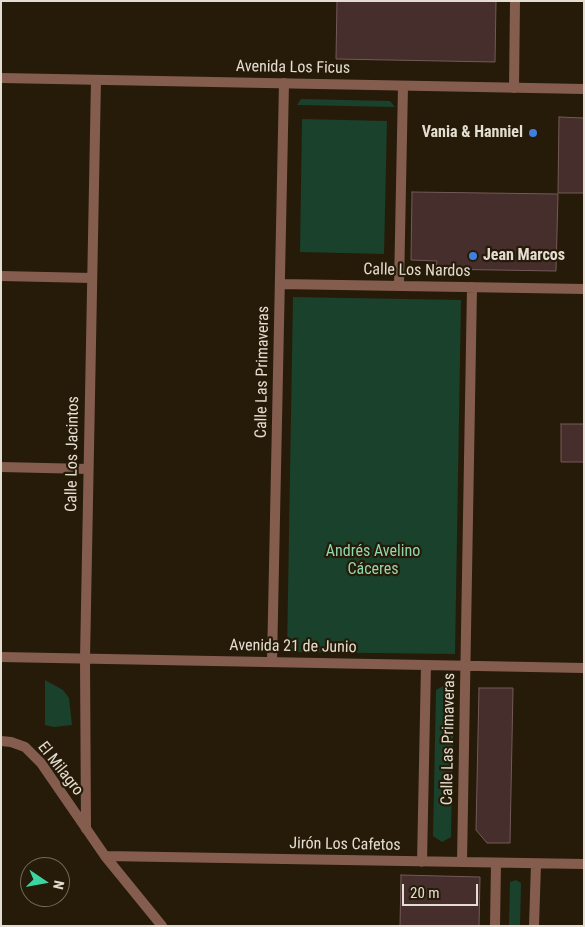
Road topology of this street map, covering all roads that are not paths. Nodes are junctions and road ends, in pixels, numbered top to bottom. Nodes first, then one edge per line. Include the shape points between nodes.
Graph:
1 (515, 1) edge
2 (1, 78) edge
3 (96, 80) junction
4 (284, 83) junction
5 (403, 86) junction
6 (514, 88) junction
7 (584, 89) edge
8 (1, 276) edge
9 (92, 278) junction
10 (280, 284) junction
11 (399, 286) junction
12 (472, 287) junction
13 (584, 289) edge
14 (1, 467) edge
15 (88, 469) junction
16 (1, 657) edge
17 (84, 659) junction
18 (272, 662) junction
19 (426, 665) junction
20 (466, 666) junction
21 (584, 668) edge
22 (1, 741) edge
23 (86, 829) junction
24 (105, 856) junction
25 (422, 862) junction
26 (462, 862) junction
27 (496, 863) junction
28 (536, 864) junction
29 (584, 864) edge
30 (162, 926) edge
31 (495, 926) edge
32 (534, 926) edge

1 - 6 street
2 - 3 street, Avenida Los Ficus
3 - 4 street, Avenida Los Ficus
3 - 9 street, Calle Los Jacintos
4 - 5 street, Avenida Los Ficus
4 - 10 street, Calle Las Primaveras
5 - 6 street, Avenida Los Ficus
5 - 11 street
6 - 7 street, Avenida Los Ficus
8 - 9 street
9 - 15 street, Calle Los Jacintos
10 - 11 street, Calle Los Nardos
10 - 18 street, Calle Las Primaveras
11 - 12 street, Calle Los Nardos
12 - 13 street, Calle Los Nardos
12 - 20 street, Calle Las Primaveras
14 - 15 street
15 - 17 street, Calle Los Jacintos
16 - 17 street, Avenida 21 de Junio
17 - 18 street, Avenida 21 de Junio
17 - 23 street, Calle Los Jacintos
18 - 19 street, Avenida 21 de Junio
19 - 20 street, Avenida 21 de Junio
19 - 25 street, Calle Las Primaveras
20 - 21 street, Avenida 21 de Junio
20 - 26 street, Calle Las Primaveras
22 - 23 street, El Milagro via 25,747 32,753
23 - 24 street, El Milagro
24 - 25 street, Jirón Los Cafetos
24 - 30 street, El Milagro
25 - 26 street, Jirón Los Cafetos
26 - 27 street, Jirón Los Cafetos
27 - 28 street, Jirón Los Cafetos
27 - 31 street
28 - 29 street, Jirón Los Cafetos
28 - 32 street

